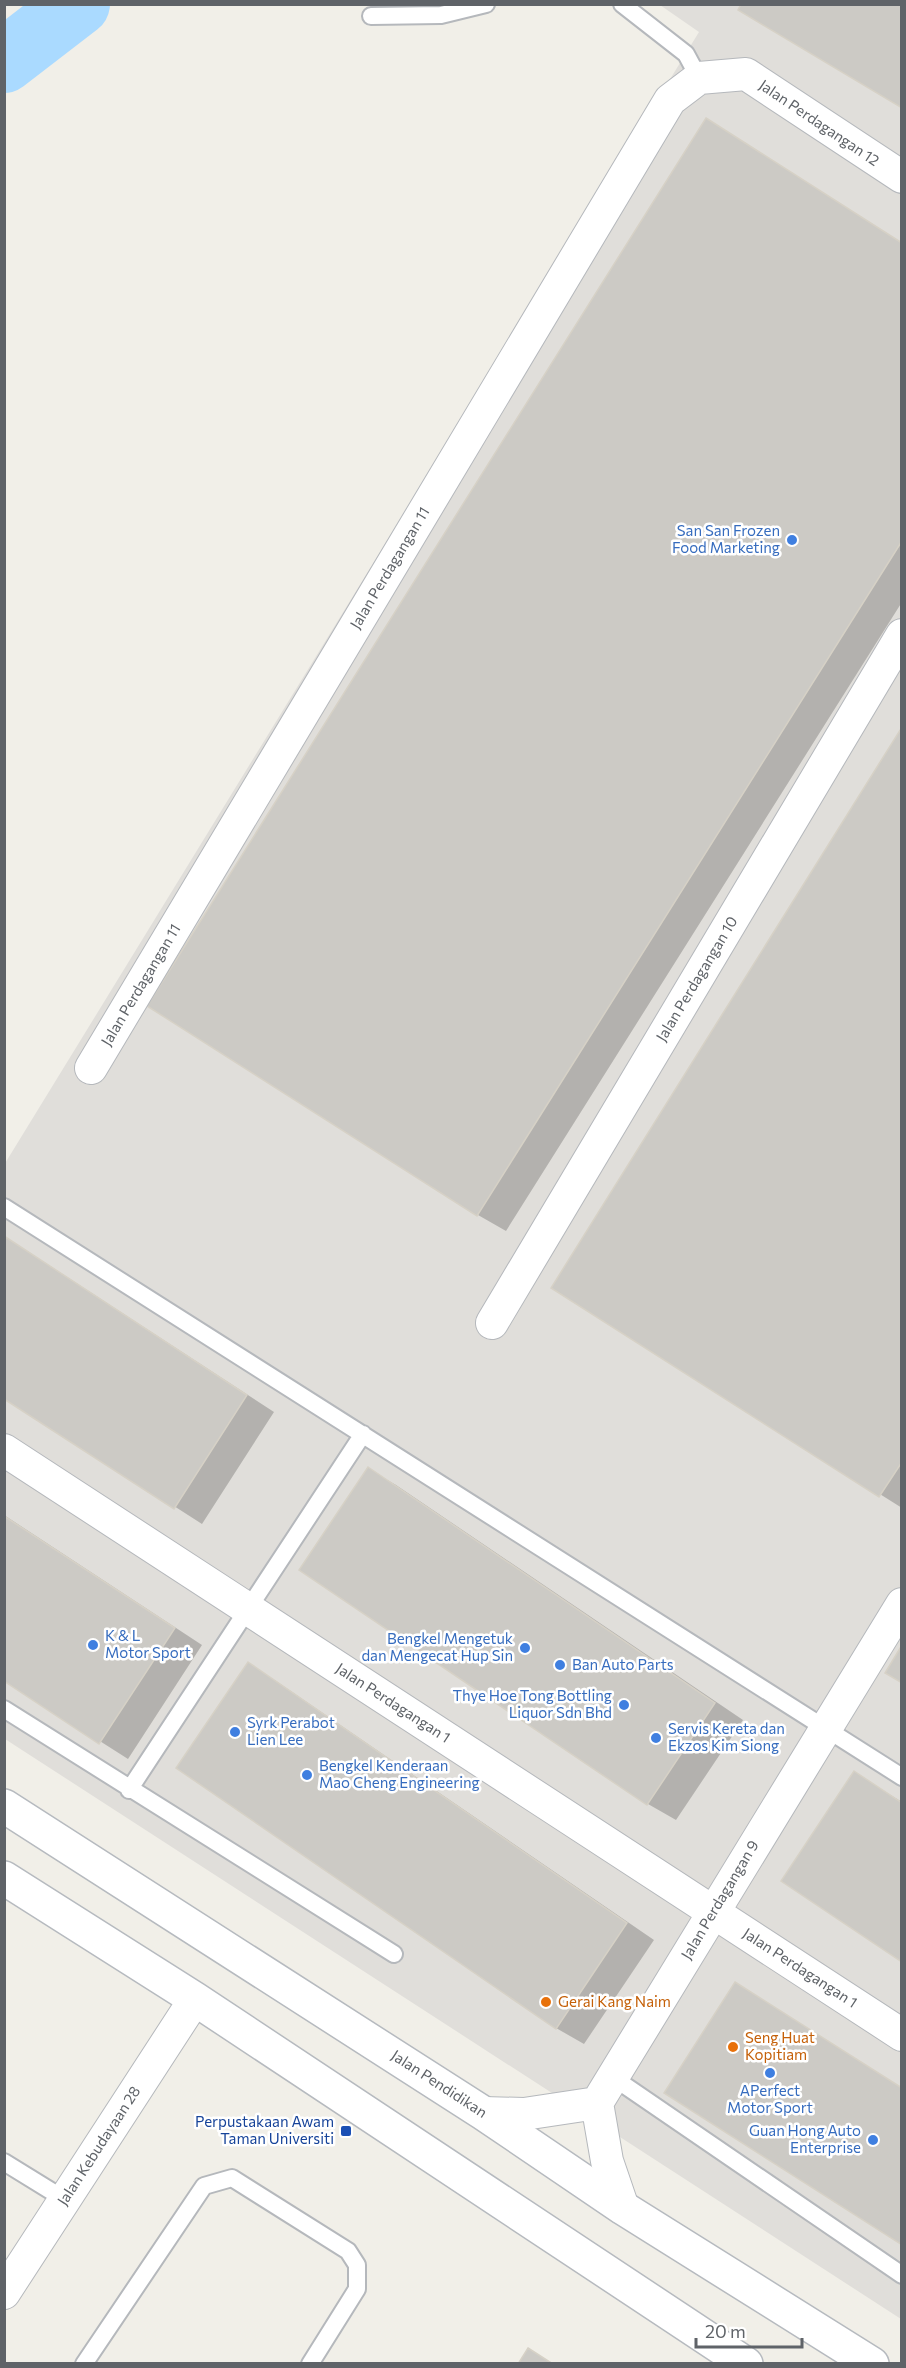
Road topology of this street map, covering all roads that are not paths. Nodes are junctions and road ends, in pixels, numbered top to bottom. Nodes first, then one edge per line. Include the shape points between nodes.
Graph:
1 (486, 4) edge
2 (622, 4) edge
3 (371, 16) dead end
4 (699, 78) junction
5 (902, 177) edge
6 (902, 635) edge
7 (91, 1068) dead end
8 (4, 1207) edge
9 (492, 1323) dead end
10 (363, 1434) junction
11 (4, 1450) edge
12 (902, 1604) edge
13 (248, 1608) junction
14 (4, 1709) edge
15 (827, 1728) junction
16 (902, 1777) edge
17 (129, 1790) junction
18 (4, 1806) edge
19 (4, 1878) edge
20 (712, 1911) junction
21 (394, 1954) dead end
22 (195, 1999) junction
23 (902, 2035) edge
24 (605, 2090) junction
25 (483, 2113) junction
26 (4, 2162) edge
27 (64, 2199) junction
28 (622, 2208) junction
29 (902, 2275) edge
30 (4, 2293) edge
31 (84, 2364) edge
32 (310, 2364) edge
33 (746, 2364) edge
34 (872, 2364) edge

1 - 3 lane via 441,15
2 - 4 lane via 686,54
4 - 5 street, Jalan Perdagangan 12 via 746,74
4 - 7 street, Jalan Perdagangan 11 via 670,100
6 - 9 street, Jalan Perdagangan 10
8 - 10 lane
10 - 13 lane
10 - 15 lane
11 - 13 street, Jalan Perdagangan 1
12 - 15 street, Jalan Perdagangan 9
13 - 17 lane
13 - 20 street, Jalan Perdagangan 1
14 - 17 lane
15 - 16 lane
15 - 20 street, Jalan Perdagangan 9
17 - 21 lane
18 - 25 main road, Jalan Pendidikan
19 - 22 main road
20 - 23 street, Jalan Perdagangan 1
20 - 24 street, Jalan Perdagangan 9
22 - 27 street, Jalan Kebudayaan 28
22 - 33 main road
24 - 25 street via 524,2115
24 - 28 street via 607,2161
24 - 29 lane
25 - 28 main road, Jalan Pendidikan
26 - 27 lane
27 - 30 street, Jalan Kebudayaan 28
28 - 34 main road, Jalan Pendidikan
31 - 32 lane via 204,2186 232,2178 348,2251 357,2265 357,2289

